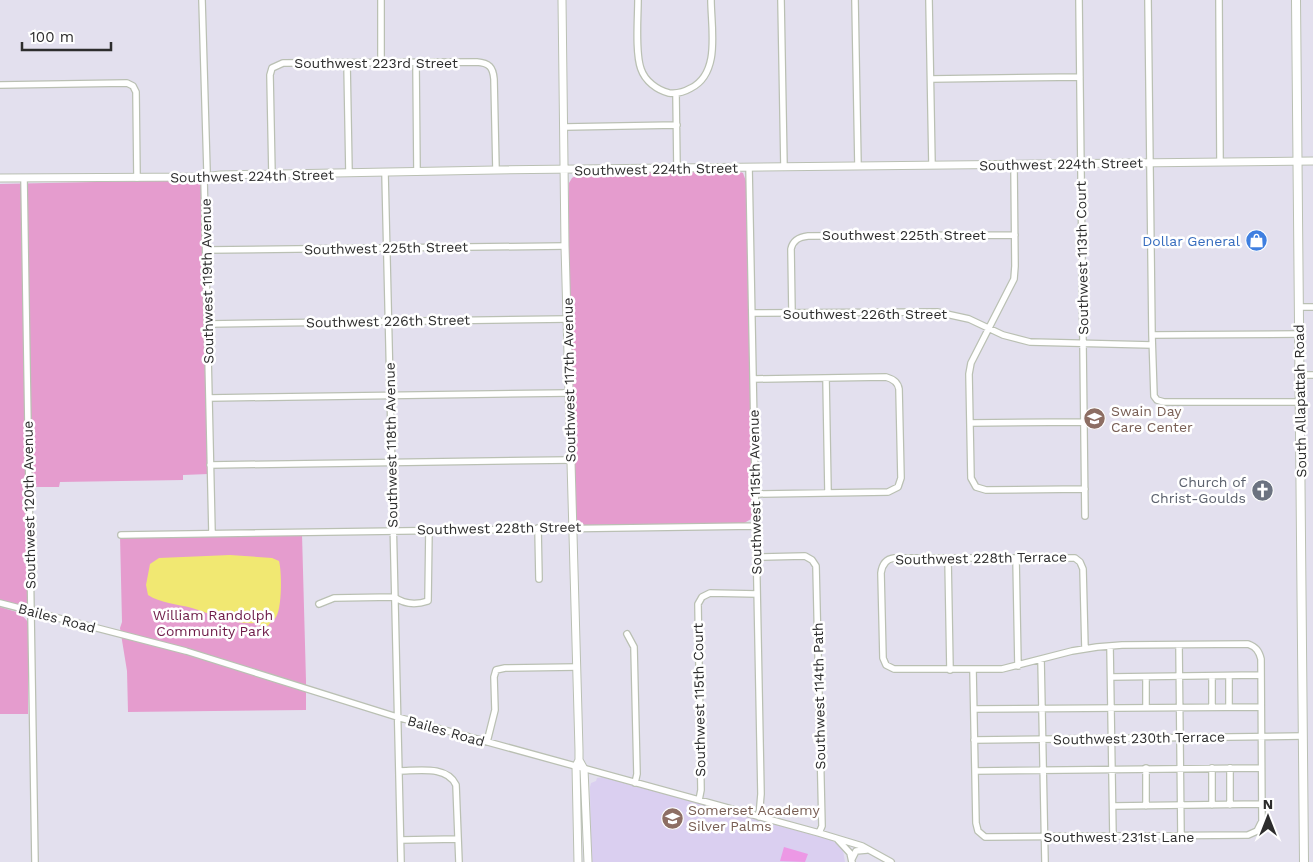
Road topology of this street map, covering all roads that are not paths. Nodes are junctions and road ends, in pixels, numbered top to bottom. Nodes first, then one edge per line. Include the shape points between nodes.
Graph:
1 (202, 0) edge
2 (382, 0) edge
3 (562, 0) edge
4 (638, 0) edge
5 (711, 0) edge
6 (781, 0) edge
7 (855, 0) edge
8 (929, 0) edge
9 (1078, 0) edge
10 (1148, 0) edge
11 (1219, 0) edge
12 (1296, 0) edge
13 (347, 63) junction
14 (381, 63) junction
15 (416, 63) junction
16 (1080, 77) junction
17 (931, 79) junction
18 (0, 85) edge
19 (676, 94) junction
20 (677, 125) junction
21 (565, 128) junction
22 (1298, 161) junction
23 (1313, 161) edge
24 (1220, 162) junction
25 (1150, 163) junction
26 (1014, 164) junction
27 (1081, 164) junction
28 (932, 165) junction
29 (858, 166) junction
30 (749, 167) junction
31 (784, 167) junction
32 (677, 168) junction
33 (496, 170) junction
34 (565, 170) junction
35 (417, 172) junction
36 (349, 173) junction
37 (385, 173) junction
38 (272, 174) junction
39 (204, 177) junction
40 (0, 178) edge
41 (24, 178) junction
42 (137, 178) junction
43 (1015, 235) junction
44 (565, 246) junction
45 (387, 248) junction
46 (207, 250) junction
47 (1299, 307) junction
48 (1313, 307) edge
49 (752, 313) junction
50 (792, 313) junction
51 (568, 319) junction
52 (389, 322) junction
53 (208, 324) junction
54 (988, 328) junction
55 (1299, 334) junction
56 (1152, 335) junction
57 (1083, 344) junction
58 (1152, 345) junction
59 (1299, 375) junction
60 (1313, 375) edge
61 (826, 378) junction
62 (754, 379) junction
63 (569, 393) junction
64 (390, 395) junction
65 (209, 398) junction
66 (1300, 402) junction
67 (1084, 422) junction
68 (970, 423) junction
69 (571, 460) junction
70 (392, 462) junction
71 (210, 464) junction
72 (1085, 489) junction
73 (828, 492) junction
74 (755, 494) junction
75 (1085, 516) dead end
76 (756, 526) junction
77 (572, 527) junction
78 (538, 528) junction
79 (393, 530) junction
80 (429, 530) junction
81 (212, 533) junction
82 (121, 535) dead end
83 (756, 557) junction
84 (948, 558) junction
85 (1016, 558) junction
86 (539, 579) dead end
87 (757, 594) junction
88 (394, 597) junction
89 (0, 603) edge
90 (319, 604) dead end
91 (31, 612) junction
92 (627, 634) dead end
93 (1179, 645) junction
94 (1110, 646) junction
95 (1084, 649) junction
96 (1041, 659) junction
97 (1018, 666) junction
98 (577, 667) junction
99 (950, 670) junction
100 (973, 670) junction
101 (1180, 676) junction
102 (1212, 676) junction
103 (1229, 676) junction
104 (1260, 676) junction
105 (1111, 677) junction
106 (1146, 677) junction
107 (1212, 706) junction
108 (1146, 707) junction
109 (1180, 707) junction
110 (1229, 707) junction
111 (1260, 707) junction
112 (1043, 708) junction
113 (1111, 708) junction
114 (974, 709) junction
115 (397, 717) junction
116 (1303, 736) junction
117 (1261, 737) junction
118 (1180, 738) junction
119 (1043, 739) junction
120 (1112, 739) junction
121 (974, 740) junction
122 (487, 742) junction
123 (577, 763) junction
124 (1146, 768) junction
125 (1180, 768) junction
126 (1212, 768) junction
127 (1230, 768) junction
128 (1261, 768) junction
129 (584, 769) junction
130 (1044, 769) junction
131 (1112, 769) junction
132 (975, 770) junction
133 (399, 771) junction
134 (635, 783) junction
135 (699, 800) junction
136 (1262, 804) junction
137 (1181, 805) junction
138 (1212, 805) junction
139 (1230, 805) junction
140 (1113, 806) junction
141 (1146, 806) junction
142 (759, 817) junction
143 (819, 833) junction
144 (1181, 836) junction
145 (1044, 837) junction
146 (1113, 837) junction
147 (836, 838) junction
148 (458, 839) junction
149 (401, 840) junction
150 (870, 850) junction
151 (852, 860) edge
152 (35, 862) edge
153 (401, 862) edge
154 (459, 862) edge
155 (578, 862) edge
156 (588, 862) edge
157 (891, 862) edge
158 (1045, 862) edge
159 (1304, 862) edge

1 - 39 street, Southwest 119th Avenue via 207,170
2 - 14 street
3 - 21 street, Southwest 117th Avenue
4 - 19 street via 641,69 654,86
5 - 19 street via 712,57 709,68 698,84
6 - 31 street
7 - 29 street
8 - 17 street
9 - 16 street, Southwest 113th Court
10 - 25 street
11 - 24 street
12 - 22 main road, South Allapattah Road
13 - 14 street, Southwest 223rd Street
13 - 36 street
13 - 38 street, Southwest 223rd Street via 280,64 272,68
14 - 15 street, Southwest 223rd Street
15 - 33 street, Southwest 223rd Street via 477,62 490,66 494,79
15 - 35 street
16 - 17 street
16 - 27 street, Southwest 113th Court
17 - 28 street
18 - 42 street via 127,83 132,86 136,92
19 - 20 street
20 - 21 street
20 - 32 street
21 - 34 street, Southwest 117th Avenue
22 - 23 street, Southwest 224th Street
22 - 24 street, Southwest 224th Street
22 - 47 main road, South Allapattah Road
24 - 25 street, Southwest 224th Street
25 - 27 street, Southwest 224th Street
25 - 56 street
26 - 27 street, Southwest 224th Street
26 - 28 street, Southwest 224th Street
26 - 43 street
27 - 57 street, Southwest 113th Court
28 - 29 street, Southwest 224th Street
29 - 31 street, Southwest 224th Street
30 - 31 street, Southwest 224th Street
30 - 32 street, Southwest 224th Street
30 - 49 street, Southwest 115th Avenue
32 - 34 street, Southwest 224th Street
33 - 34 street, Southwest 224th Street
33 - 35 street, Southwest 224th Street
34 - 44 street, Southwest 117th Avenue
35 - 37 street, Southwest 224th Street
36 - 37 street, Southwest 224th Street
36 - 38 street, Southwest 224th Street
37 - 45 street, Southwest 118th Avenue
38 - 39 street, Southwest 224th Street
39 - 42 street, Southwest 224th Street
39 - 46 street, Southwest 119th Avenue
40 - 41 street, Southwest 224th Street
41 - 42 street, Southwest 224th Street
41 - 91 street, Southwest 120th Avenue
43 - 50 street, Southwest 225th Street via 799,237 794,241 790,254
43 - 54 street via 1014,279
44 - 45 street, Southwest 225th Street
44 - 51 street, Southwest 117th Avenue
45 - 46 street, Southwest 225th Street
45 - 52 street, Southwest 118th Avenue
46 - 53 street, Southwest 119th Avenue
47 - 48 street
47 - 55 main road, South Allapattah Road
49 - 50 street, Southwest 226th Street
49 - 62 street, Southwest 115th Avenue
50 - 54 street, Southwest 226th Street via 937,312 969,319
51 - 52 street, Southwest 226th Street
51 - 63 street, Southwest 117th Avenue
52 - 53 street, Southwest 226th Street
52 - 64 street, Southwest 118th Avenue
53 - 65 street, Southwest 119th Avenue
54 - 57 street, Southwest 226th Street via 1030,342
54 - 68 street via 971,363
55 - 56 street
55 - 59 main road, South Allapattah Road
56 - 58 street
57 - 58 street, Southwest 226th Street
57 - 67 street, Southwest 113th Court
58 - 66 street via 1153,393 1157,400
59 - 60 street
59 - 66 main road, South Allapattah Road
61 - 62 street
61 - 73 street
61 - 73 street via 886,377 897,382 901,478 898,488 888,492
62 - 74 street, Southwest 115th Avenue
63 - 64 street
63 - 69 street, Southwest 117th Avenue
64 - 65 street
64 - 70 street, Southwest 118th Avenue
65 - 71 street, Southwest 119th Avenue
66 - 116 main road, South Allapattah Road
67 - 68 street
67 - 72 street, Southwest 113th Court
68 - 72 street via 970,476 974,485 990,490
69 - 70 street
69 - 77 street, Southwest 117th Avenue
70 - 71 street
70 - 79 street, Southwest 118th Avenue
71 - 81 street, Southwest 119th Avenue
72 - 75 street, Southwest 113th Court
73 - 74 street
74 - 76 street, Southwest 115th Avenue
76 - 77 street, Southwest 228th Street
76 - 83 street, Southwest 115th Avenue
77 - 78 street, Southwest 228th Street
77 - 98 street, Southwest 117th Avenue
78 - 80 street, Southwest 228th Street
78 - 86 street
79 - 80 street, Southwest 228th Street
79 - 81 street, Southwest 228th Street
79 - 88 street, Southwest 118th Avenue
80 - 88 street via 428,601 402,602
81 - 82 street, Southwest 228th Street
83 - 87 street, Southwest 115th Avenue
83 - 143 street, Southwest 114th Path via 805,556 816,565 822,826
84 - 85 street, Southwest 228th Terrace
84 - 99 street
84 - 99 street, Southwest 228th Terrace via 892,558 886,561 881,573 883,658 886,665 896,670
85 - 95 street, Southwest 228th Terrace via 1071,557 1081,563
85 - 97 street
87 - 135 street, Southwest 115th Court via 710,593 704,595 698,605
87 - 142 street, Southwest 115th Avenue
88 - 90 street via 329,599
88 - 115 street, Southwest 118th Avenue
89 - 91 street, Bailes Road
91 - 115 street, Bailes Road via 186,651
91 - 152 street, Southwest 120th Avenue
92 - 134 street via 634,647
93 - 94 street
93 - 101 street
93 - 104 street via 1248,644 1258,651
94 - 95 street
94 - 105 street
95 - 96 street
96 - 97 street
96 - 112 street
97 - 100 street
98 - 122 street via 496,670 495,710
98 - 123 street, Southwest 117th Avenue
99 - 100 street
100 - 114 street
101 - 102 street
101 - 106 street
101 - 109 street
102 - 103 street
102 - 107 street
103 - 104 street
103 - 110 street
104 - 111 street
105 - 106 street
105 - 113 street
106 - 108 street
107 - 109 street
107 - 110 street
108 - 109 street
108 - 113 street
109 - 118 street
110 - 111 street
111 - 117 street
112 - 113 street
112 - 114 street
112 - 119 street
113 - 120 street
114 - 121 street
115 - 122 street, Bailes Road
115 - 133 street, Southwest 118th Avenue
116 - 117 street, Southwest 230th Terrace
116 - 159 main road, South Allapattah Road
117 - 118 street, Southwest 230th Terrace
117 - 128 street
118 - 120 street, Southwest 230th Terrace
118 - 125 street
119 - 120 street, Southwest 230th Terrace
119 - 121 street, Southwest 230th Terrace
119 - 130 street
120 - 131 street
121 - 132 street
122 - 123 street, Bailes Road
123 - 129 street, Southwest 117th Avenue
123 - 155 street, Southwest 117th Avenue
124 - 125 street
124 - 131 street
124 - 141 street
125 - 126 street
125 - 137 street
126 - 127 street
126 - 138 street
127 - 128 street
127 - 139 street
128 - 136 street
129 - 134 street
129 - 156 street, Southwest 117th Avenue
130 - 131 street
130 - 132 street
130 - 145 street
131 - 140 street
132 - 145 street, Southwest 231st Lane via 976,822 981,834 988,838
133 - 148 street via 438,771 453,780
133 - 149 street, Southwest 118th Avenue
134 - 135 street
135 - 142 street
136 - 139 street
136 - 144 street, Southwest 231st Lane via 1262,823 1257,832 1250,835
137 - 138 street
137 - 141 street
137 - 144 street
138 - 139 street
140 - 141 street
140 - 146 street
142 - 143 street
143 - 147 street
144 - 146 street, Southwest 231st Lane
145 - 146 street, Southwest 231st Lane
145 - 158 street
147 - 150 street
147 - 151 street
148 - 149 street
148 - 154 street
149 - 153 street, Southwest 118th Avenue
150 - 151 street via 858,850
150 - 157 street

